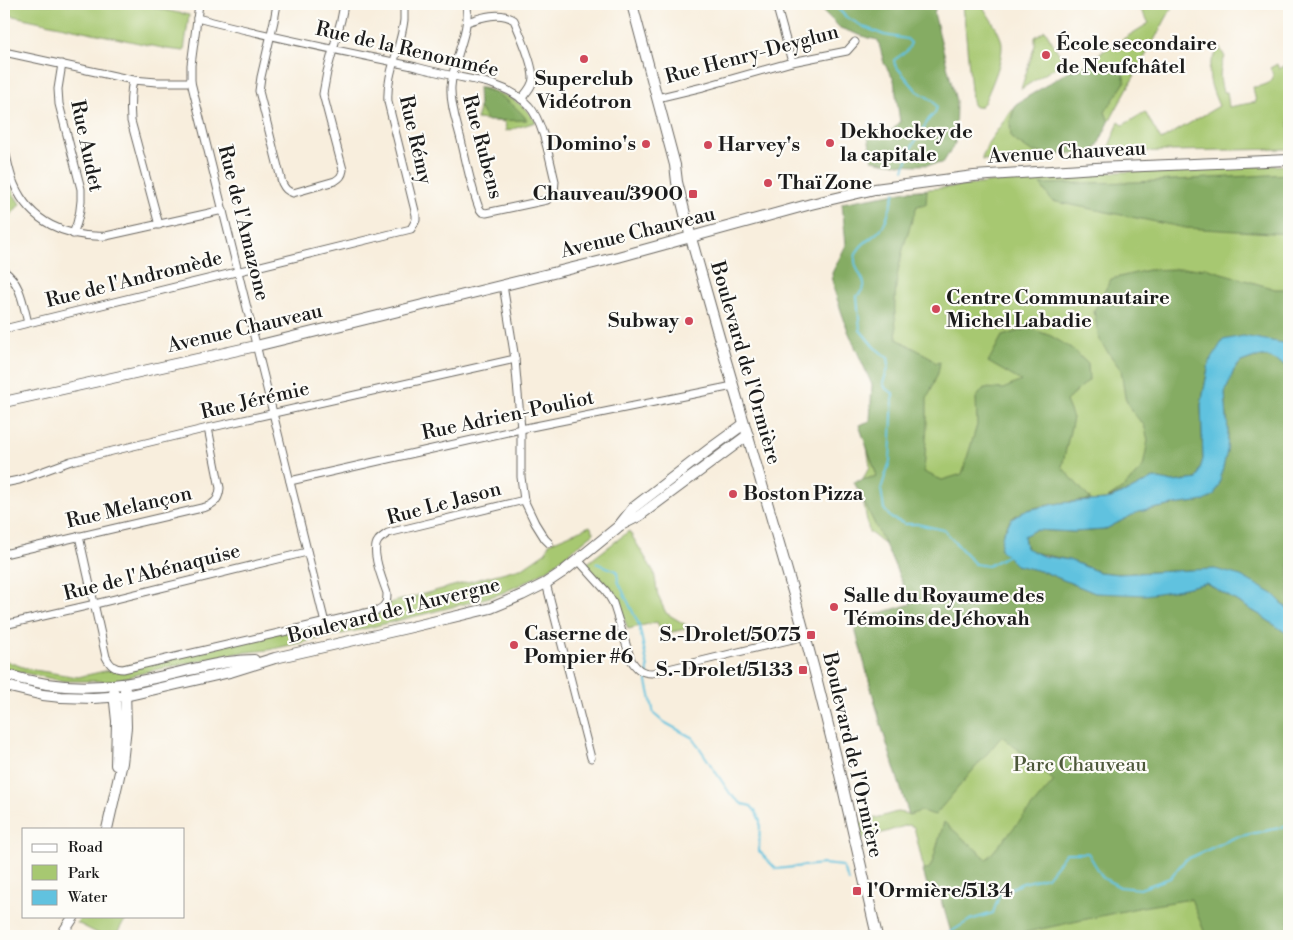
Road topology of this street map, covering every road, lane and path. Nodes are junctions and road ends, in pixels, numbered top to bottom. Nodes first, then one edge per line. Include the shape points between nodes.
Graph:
1 (199, 4) edge
2 (277, 4) edge
3 (342, 4) edge
4 (404, 4) edge
5 (467, 4) edge
6 (633, 4) edge
7 (776, 4) edge
8 (197, 18) junction
9 (467, 22) junction
10 (270, 36) junction
11 (855, 42) dead end
12 (333, 49) junction
13 (4, 52) edge
14 (393, 62) junction
15 (792, 62) junction
16 (62, 64) junction
17 (452, 76) junction
18 (133, 80) junction
19 (191, 82) junction
20 (521, 98) junction
21 (657, 98) junction
22 (4, 146) edge
23 (1289, 160) edge
24 (223, 210) junction
25 (414, 224) joint
26 (159, 225) junction
27 (73, 234) junction
28 (691, 238) junction
29 (4, 271) edge
30 (238, 271) junction
31 (503, 284) junction
32 (28, 323) junction
33 (4, 329) edge
34 (256, 346) junction
35 (515, 359) junction
36 (733, 386) junction
37 (4, 402) edge
38 (273, 414) junction
39 (744, 424) junction
40 (208, 428) junction
41 (521, 429) junction
42 (748, 436) junction
43 (290, 482) junction
44 (4, 483) edge
45 (524, 500) junction
46 (618, 527) junction
47 (79, 536) junction
48 (549, 543) dead end
49 (307, 552) junction
50 (4, 554) edge
51 (578, 560) junction
52 (546, 583) junction
53 (95, 604) junction
54 (325, 623) junction
55 (4, 625) edge
56 (805, 636) junction
57 (275, 658) junction
58 (4, 674) edge
59 (4, 684) edge
60 (125, 684) junction
61 (113, 685) junction
62 (120, 697) junction
63 (592, 758) dead end
64 (107, 828) edge
65 (73, 918) edge
66 (61, 936) edge
67 (877, 936) edge

1 - 8 street, Rue de l'Amazone
2 - 10 street
3 - 12 street via 342,20
4 - 14 street, Rue Rémy via 402,30
5 - 9 street, Rue Rubens
6 - 21 main road, Boulevard de l'Ormière
7 - 15 street
8 - 10 street, Rue de la Renommée
8 - 19 street, Rue de l'Amazone
9 - 17 street, Rue Rubens
9 - 20 street via 503,15 514,20 533,78
10 - 12 street, Rue de la Renommée
10 - 12 street via 260,91 282,183 288,192 335,181 342,174 323,94
11 - 15 street, Rue Henry-Deyglun via 847,51
12 - 14 street, Rue de la Renommée
13 - 16 street
14 - 17 street, Rue de la Renommée
14 - 25 street, Rue Rémy via 388,102 416,215
15 - 21 street, Rue Henry-Deyglun
16 - 18 street
16 - 27 street, Rue Audet via 59,104 82,189
17 - 20 street, Rue de la Renommée via 498,86
17 - 20 street, Rue Rubens via 454,110 476,202 486,214 547,200 555,188 541,130 531,108
18 - 19 street
18 - 26 street via 131,121
19 - 24 street, Rue de l'Amazone
21 - 28 main road, Boulevard de l'Ormière
22 - 27 street via 14,183 23,200 48,224
23 - 28 main road, Avenue Chauveau via 974,176 843,196
24 - 26 street
24 - 30 street, Rue de l'Amazone
25 - 30 street, Rue de l'Andromède via 408,231
26 - 27 street via 106,236
28 - 31 main road, Avenue Chauveau
28 - 36 main road, Boulevard de l'Ormière
29 - 32 street via 19,288
30 - 32 street, Rue de l'Andromède
30 - 34 street, Rue de l'Amazone
31 - 34 main road, Avenue Chauveau
31 - 35 street
32 - 33 street, Rue de l'Andromède
34 - 37 main road, Avenue Chauveau
34 - 38 street, Rue de l'Amazone
35 - 38 street, Rue Jérémie
35 - 41 street
36 - 39 main road, Boulevard de l'Ormière
36 - 41 street, Rue Adrien-Pouliot
38 - 40 street, Rue Jérémie
38 - 43 street, Rue de l'Amazone
39 - 42 main road, Boulevard de l'Ormière
39 - 46 main road, Boulevard de l'Auvergne via 633,508
40 - 44 street, Rue Jérémie via 71,461
40 - 47 street, Rue Melançon via 220,488 220,495 213,504
41 - 43 street, Rue Adrien-Pouliot
41 - 45 street
42 - 46 main road, Boulevard de l'Auvergne via 639,516
42 - 56 main road, Boulevard de l'Ormière
43 - 49 street, Rue de l'Amazone
45 - 48 street
45 - 54 street, Rue Le Jason via 383,536 375,546 375,554 387,593 386,604 378,610
46 - 51 main road, Boulevard de l'Auvergne
47 - 50 street, Rue Melançon
47 - 53 street
49 - 53 street, Rue de l'Abénaquise
49 - 54 street, Rue de l'Amazone
51 - 52 main road, Boulevard de l'Auvergne
51 - 56 street via 606,591 631,660 648,673
52 - 57 main road, Boulevard de l'Auvergne via 491,608
52 - 63 street
53 - 54 street via 106,657 118,669
53 - 55 street, Rue de l'Abénaquise
56 - 67 main road, Boulevard de l'Ormière
57 - 60 main road, Boulevard de l'Auvergne via 229,662
57 - 62 main road, Boulevard de l'Auvergne via 230,672
58 - 61 main road, Boulevard de l'Auvergne via 59,686
59 - 62 main road, Boulevard de l'Auvergne via 43,695
60 - 61 main road, Boulevard de l'Auvergne
60 - 62 main road
61 - 62 main road
62 - 64 main road
65 - 66 main road

